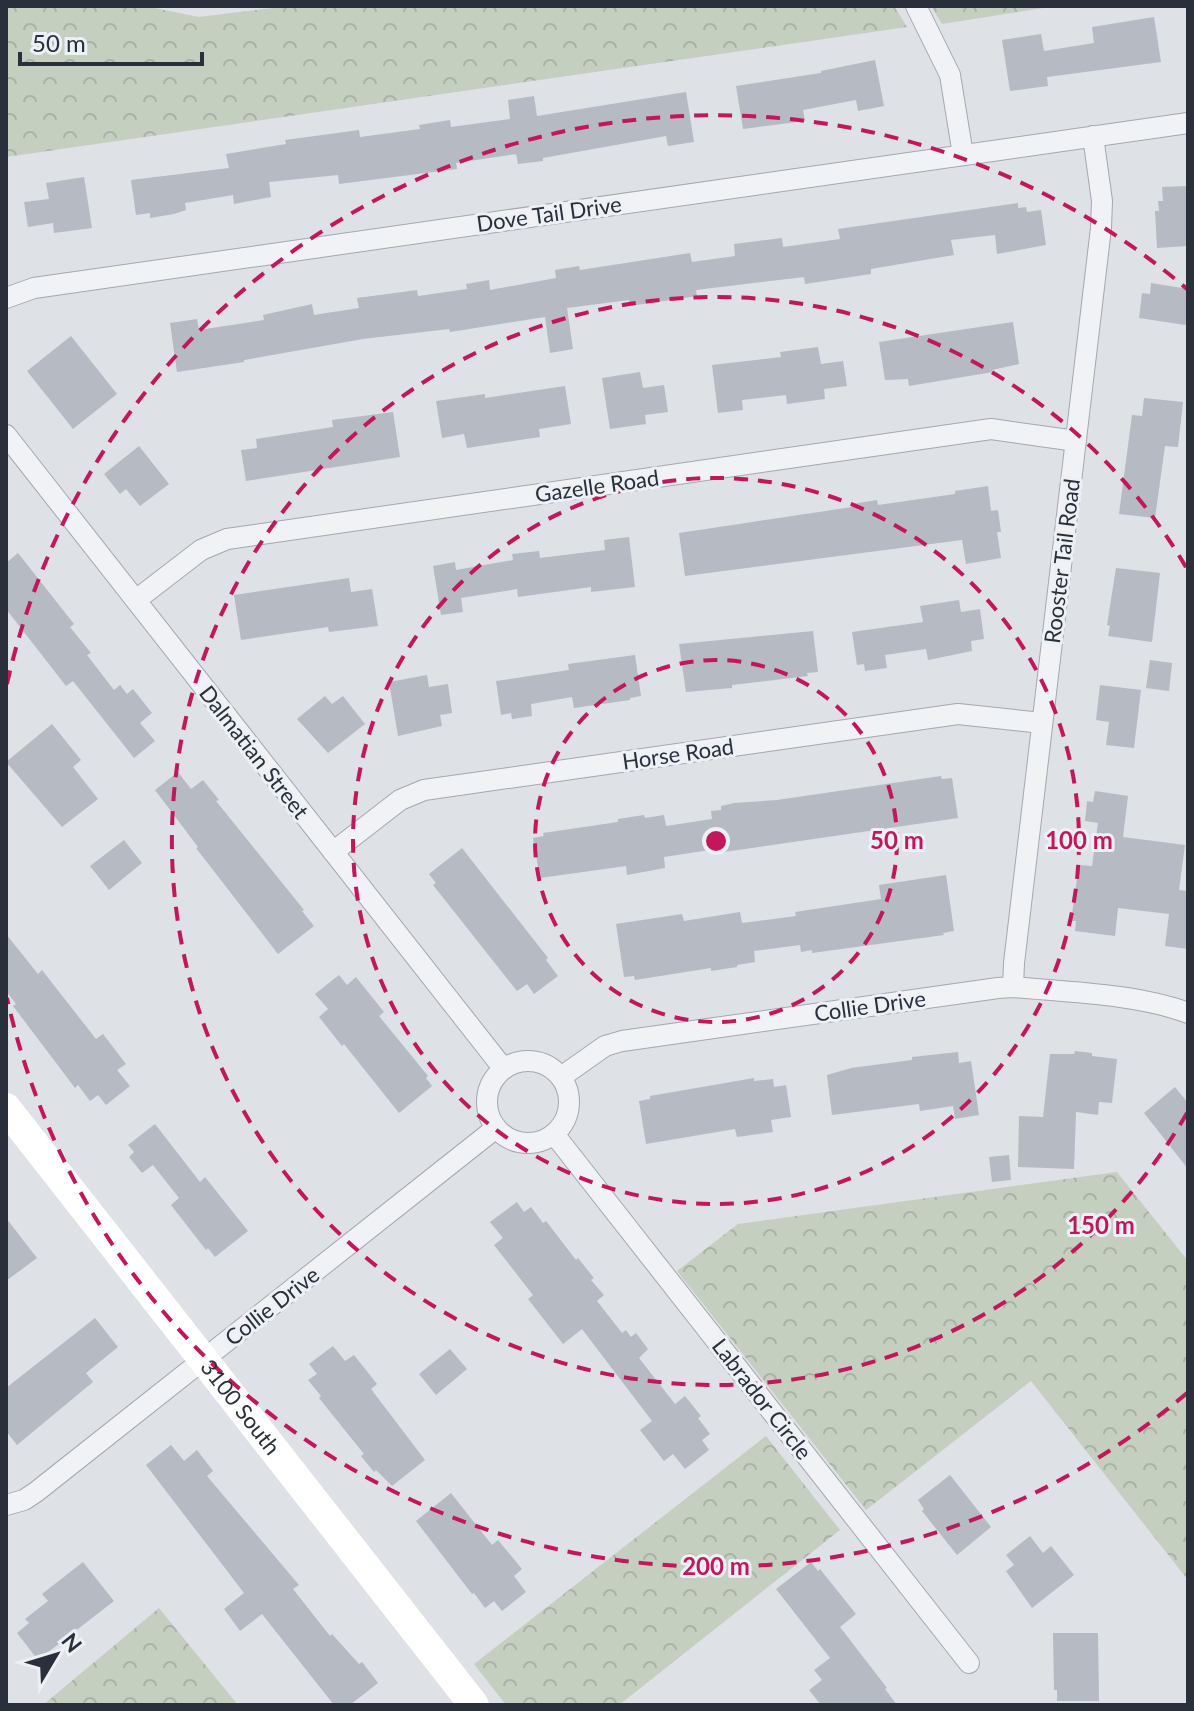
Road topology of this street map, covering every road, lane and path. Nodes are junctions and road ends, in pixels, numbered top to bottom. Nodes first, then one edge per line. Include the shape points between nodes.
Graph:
1 (916, 6) edge
2 (1188, 123) edge
3 (1093, 136) junction
4 (963, 155) junction
5 (6, 298) edge
6 (6, 435) edge
7 (1076, 441) junction
8 (136, 600) junction
9 (1042, 723) junction
10 (333, 852) junction
11 (1013, 987) junction
12 (1188, 1013) edge
13 (503, 1068) junction
14 (561, 1077) junction
15 (6, 1108) edge
16 (496, 1128) junction
17 (554, 1134) junction
18 (203, 1360) junction
19 (6, 1505) edge
20 (969, 1663) dead end
21 (474, 1705) edge

1 - 4 street via 950,75
2 - 3 street, Dove Tail Drive
3 - 4 street, Dove Tail Drive
3 - 7 street, Rooster Tail Road via 1102,214
4 - 5 street, Dove Tail Drive via 34,288
6 - 8 street, Dalmatian Street
7 - 8 street, Gazelle Road via 991,429 227,539 201,550
7 - 9 street, Rooster Tail Road
8 - 10 street, Dalmatian Street
9 - 10 street, Horse Road via 958,714 424,790 400,800
9 - 11 street, Rooster Tail Road
10 - 13 street, Dalmatian Street
11 - 12 street, Collie Drive via 1159,1004
11 - 14 street, Collie Drive via 622,1041 605,1046
13 - 14 street via 515,1062 541,1062
13 - 16 street via 488,1089 486,1102
14 - 17 street via 568,1113
15 - 18 main road, 3100 South
16 - 17 street via 516,1142 542,1141
16 - 18 street, Collie Drive
17 - 20 street, Labrador Circle
18 - 19 street, Collie Drive via 36,1492
18 - 21 main road, 3100 South

